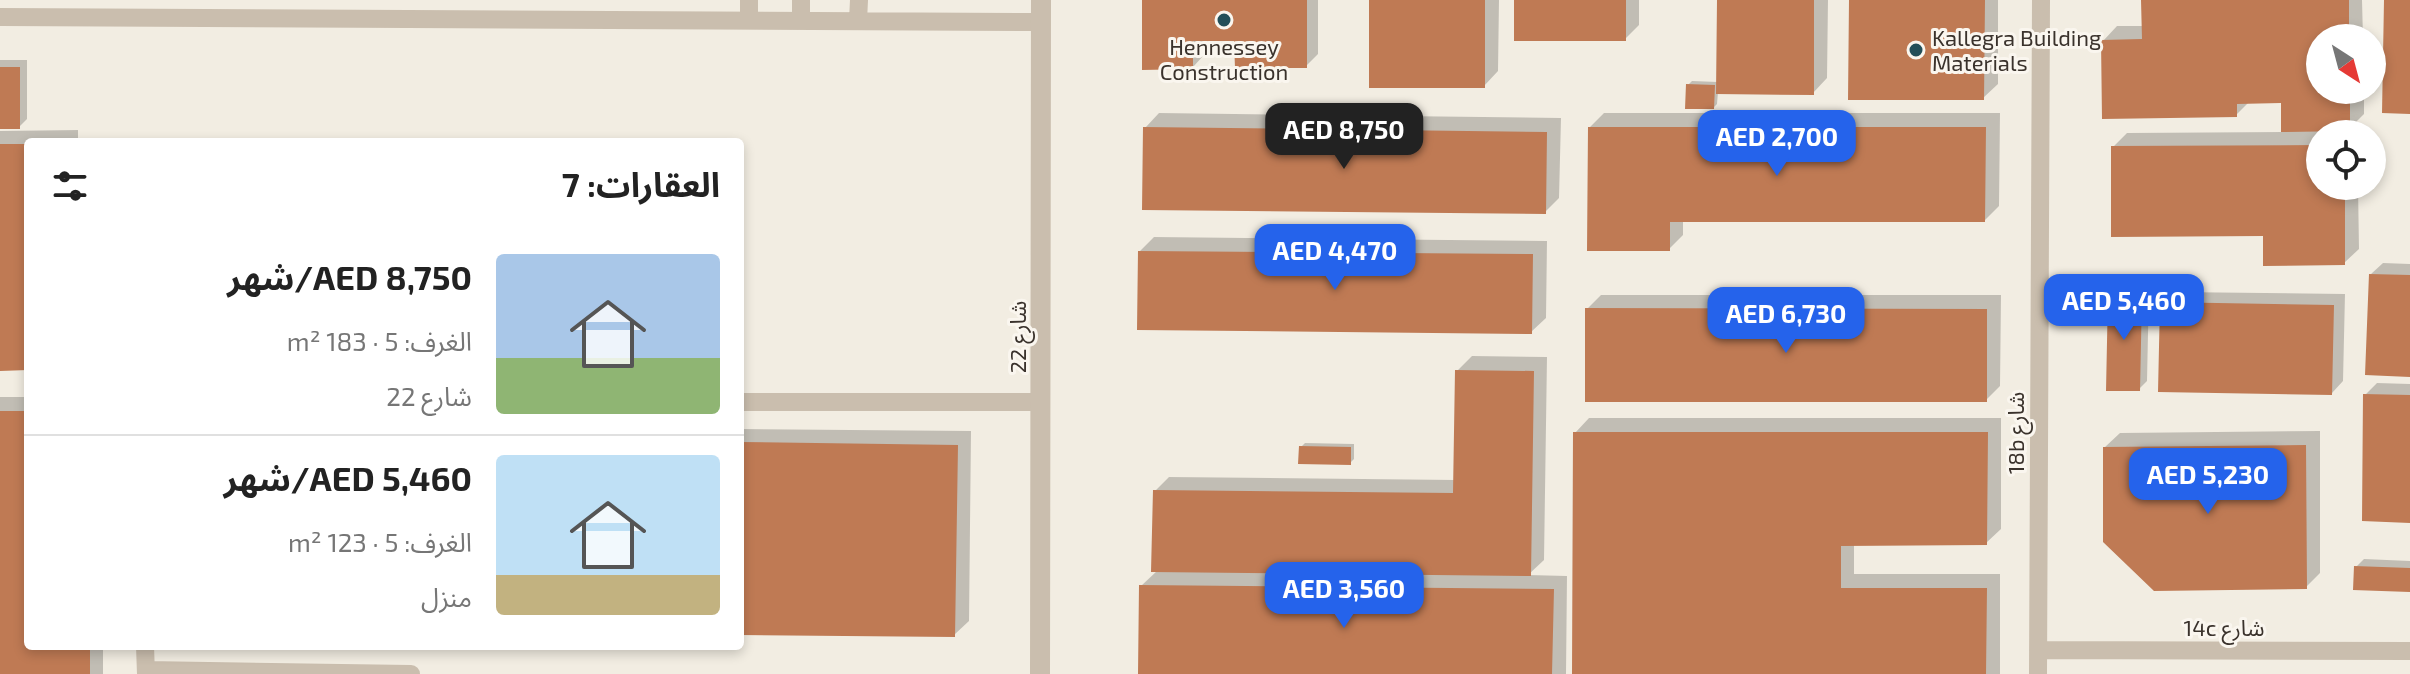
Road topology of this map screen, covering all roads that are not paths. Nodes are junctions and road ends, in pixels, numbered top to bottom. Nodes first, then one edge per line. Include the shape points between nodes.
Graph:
1 (409, 0) edge
2 (477, 0) edge
3 (541, 0) edge
4 (581, 0) edge
5 (749, 0) edge
6 (801, 0) edge
7 (859, 0) edge
8 (1041, 0) edge
9 (2041, 0) edge
10 (156, 9) edge
11 (208, 9) edge
12 (265, 9) edge
13 (364, 9) edge
14 (312, 10) edge
15 (0, 17) edge
16 (408, 19) junction
17 (477, 19) junction
18 (541, 20) junction
19 (580, 20) junction
20 (749, 20) junction
21 (801, 21) junction
22 (858, 21) junction
23 (1041, 22) junction
24 (744, 402) edge
25 (1041, 402) junction
26 (145, 650) edge
27 (2038, 650) junction
28 (2410, 651) edge
29 (146, 672) edge
30 (411, 674) edge
31 (1040, 674) edge
32 (2038, 674) edge

1 - 16 lane
2 - 17 lane
3 - 18 lane
4 - 19 lane
5 - 20 lane
6 - 21 lane
7 - 22 lane
8 - 23 street, شارع 22
9 - 27 lane, 18b شارع
10 - 11 lane
10 - 15 lane
11 - 12 lane
12 - 14 lane
13 - 14 lane
13 - 16 lane
16 - 17 lane
17 - 18 lane
18 - 19 lane
19 - 20 lane
20 - 21 lane
21 - 22 lane
22 - 23 lane
23 - 25 street, شارع 22
24 - 25 lane
25 - 31 street, شارع 22
26 - 29 lane
27 - 28 lane, 14c شارع
27 - 32 lane, 18b شارع
29 - 30 lane

